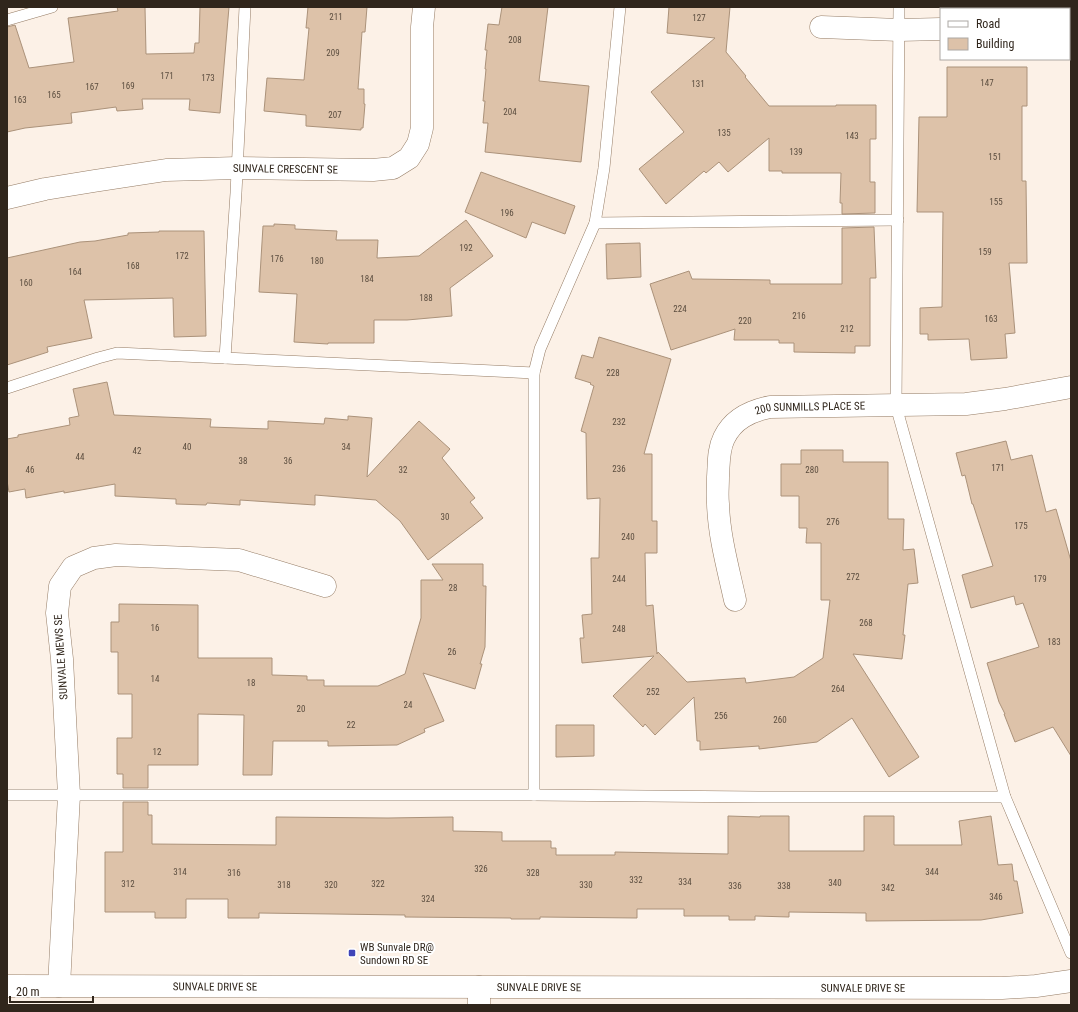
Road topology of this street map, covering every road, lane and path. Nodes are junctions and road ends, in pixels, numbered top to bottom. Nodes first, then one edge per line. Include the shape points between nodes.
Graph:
1 (52, 7) edge
2 (246, 7) edge
3 (424, 7) edge
4 (620, 7) edge
5 (899, 7) edge
6 (7, 20) edge
7 (821, 27) dead end
8 (940, 29) edge
9 (899, 30) junction
10 (237, 168) junction
11 (7, 198) edge
12 (898, 220) junction
13 (595, 223) junction
14 (225, 358) junction
15 (534, 373) junction
16 (1071, 386) edge
17 (7, 388) edge
18 (896, 406) junction
19 (325, 586) dead end
20 (735, 600) dead end
21 (7, 795) edge
22 (69, 795) junction
23 (534, 795) junction
24 (1005, 797) junction
25 (1071, 953) edge
26 (1071, 981) edge
27 (7, 986) edge
28 (59, 986) junction
29 (479, 996) edge

1 - 6 lane
2 - 10 lane
3 - 10 street, SUNVALE CRESCENT SE via 422,128 418,144 409,158 393,168 373,170
4 - 13 lane via 604,168
5 - 9 lane
7 - 9 street
8 - 9 street
9 - 12 lane
10 - 11 street, SUNVALE CRESCENT SE via 166,170 94,180
10 - 14 lane
12 - 13 lane
12 - 18 lane
13 - 15 lane via 540,349
14 - 15 lane
14 - 17 lane via 117,353
15 - 23 lane
16 - 18 street, 200 SUNMILLS PLACE SE via 966,404
18 - 20 street, 200 SUNMILLS PLACE SE via 770,407 746,414 734,424 724,437 719,454 718,504
18 - 24 lane
19 - 22 street, SUNVALE MEWS SE via 239,560 116,555 94,558 73,567 60,586 57,612
21 - 22 lane
22 - 23 lane
22 - 28 street, SUNVALE MEWS SE
23 - 24 lane
24 - 25 lane
26 - 29 street, SUNVALE DRIVE SE via 1002,988
27 - 28 street, SUNVALE DRIVE SE
28 - 29 street, SUNVALE DRIVE SE

